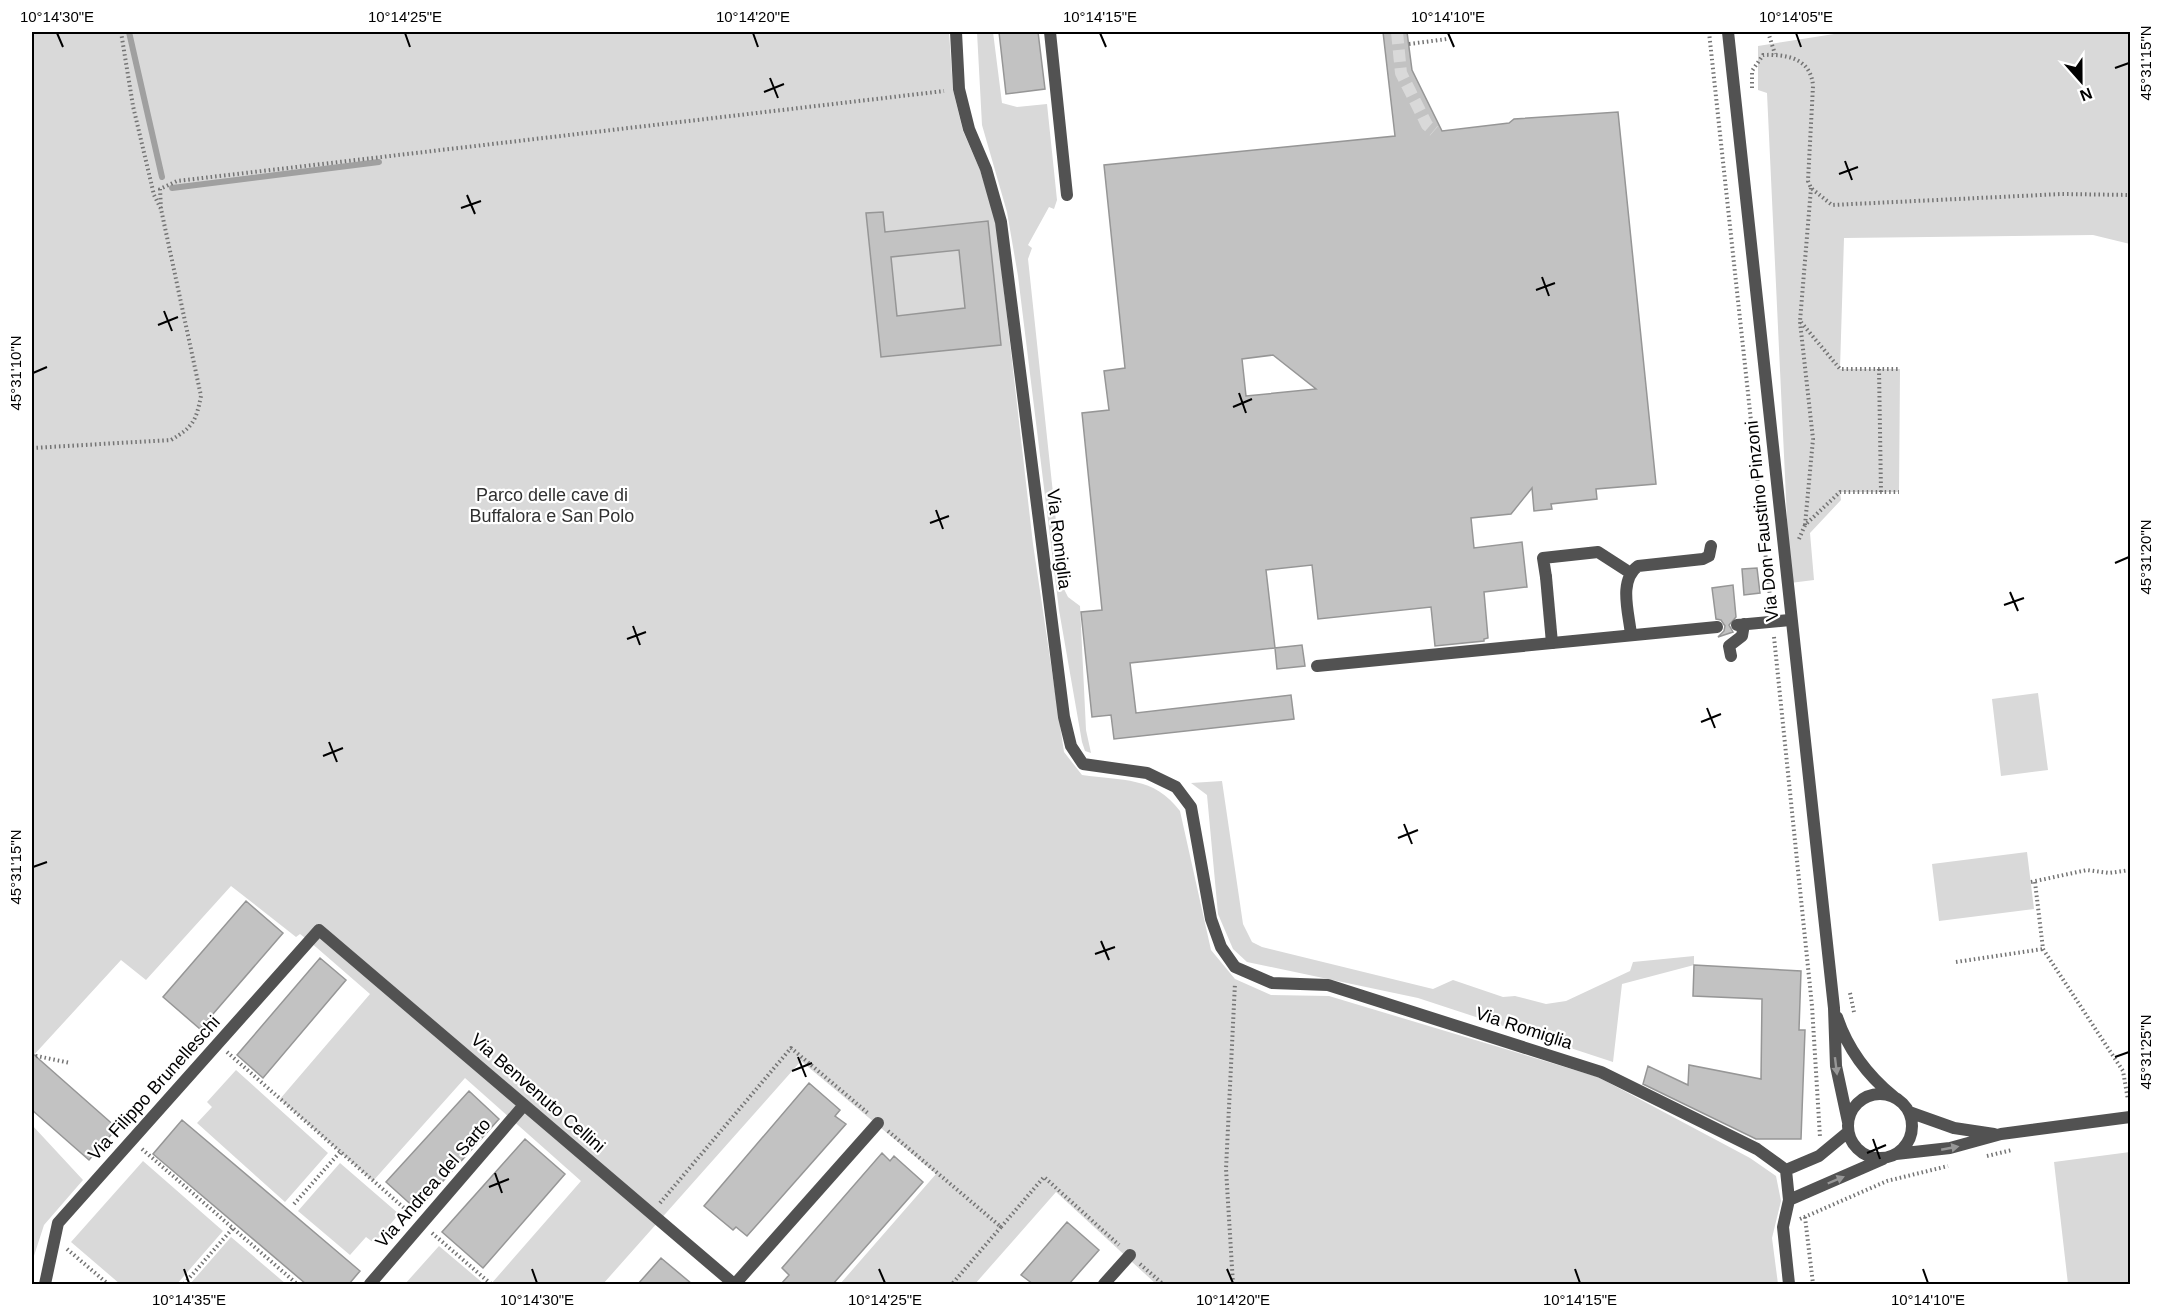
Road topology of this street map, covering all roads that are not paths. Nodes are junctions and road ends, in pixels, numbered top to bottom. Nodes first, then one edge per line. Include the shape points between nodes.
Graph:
1 (956, 32) edge
2 (1050, 32) edge
3 (1729, 32) edge
4 (1067, 195) dead end
5 (1711, 546) dead end
6 (1629, 573) junction
7 (1790, 620) junction
8 (1717, 627) dead end
9 (1631, 635) junction
10 (1552, 643) junction
11 (1731, 656) dead end
12 (1317, 666) dead end
13 (319, 930) joint
14 (1834, 1008) junction
15 (1895, 1098) junction
16 (524, 1105) junction
17 (1910, 1112) junction
18 (2130, 1117) edge
19 (878, 1123) dead end
20 (1848, 1127) junction
21 (2001, 1134) junction
22 (1896, 1154) junction
23 (1883, 1159) junction
24 (1786, 1170) junction
25 (1789, 1200) junction
26 (1130, 1255) road end
27 (45, 1284) edge
28 (370, 1284) edge
29 (735, 1284) edge
30 (1104, 1284) edge
31 (1789, 1284) edge

1 - 24 street, Via Romiglia via 959,89 1001,222 1063,706 1071,746 1083,764 1147,773 1176,787 1191,807 1210,919 1221,947 1235,967 1272,984 1328,985 1601,1072 1757,1149
2 - 4 street
3 - 7 street, Via Don Faustino Pinzoni
5 - 6 street via 1709,556 1703,559 1638,566
6 - 9 street via 1626,581
6 - 10 street via 1598,552 1543,558
7 - 11 street via 1740,625 1742,636 1730,646
7 - 14 street, Via Don Faustino Pinzoni
8 - 9 street
9 - 10 street
10 - 12 street
13 - 16 street, Via Benvenuto Cellini
13 - 27 street, Via Filippo Brunelleschi via 58,1223
14 - 15 street, Via Don Faustino Pinzoni via 1850,1049 1878,1084
14 -> 20 street, Via Don Faustino Pinzoni via 1836,1066
15 - 17 street
15 - 20 street via 1865,1098 1857,1104
16 - 28 street, Via Andrea del Sarto
16 - 29 street, Via Benvenuto Cellini
17 - 21 street via 1954,1128
17 - 22 street via 1910,1140
18 - 21 street
19 - 29 street, Via Benvenuto Cellini
20 - 23 street via 1851,1141 1864,1155
20 - 24 street via 1820,1156
22 -> 21 street via 1950,1148
22 - 23 street
25 -> 23 street
24 - 25 street
25 - 31 street via 1783,1227
26 - 30 street

